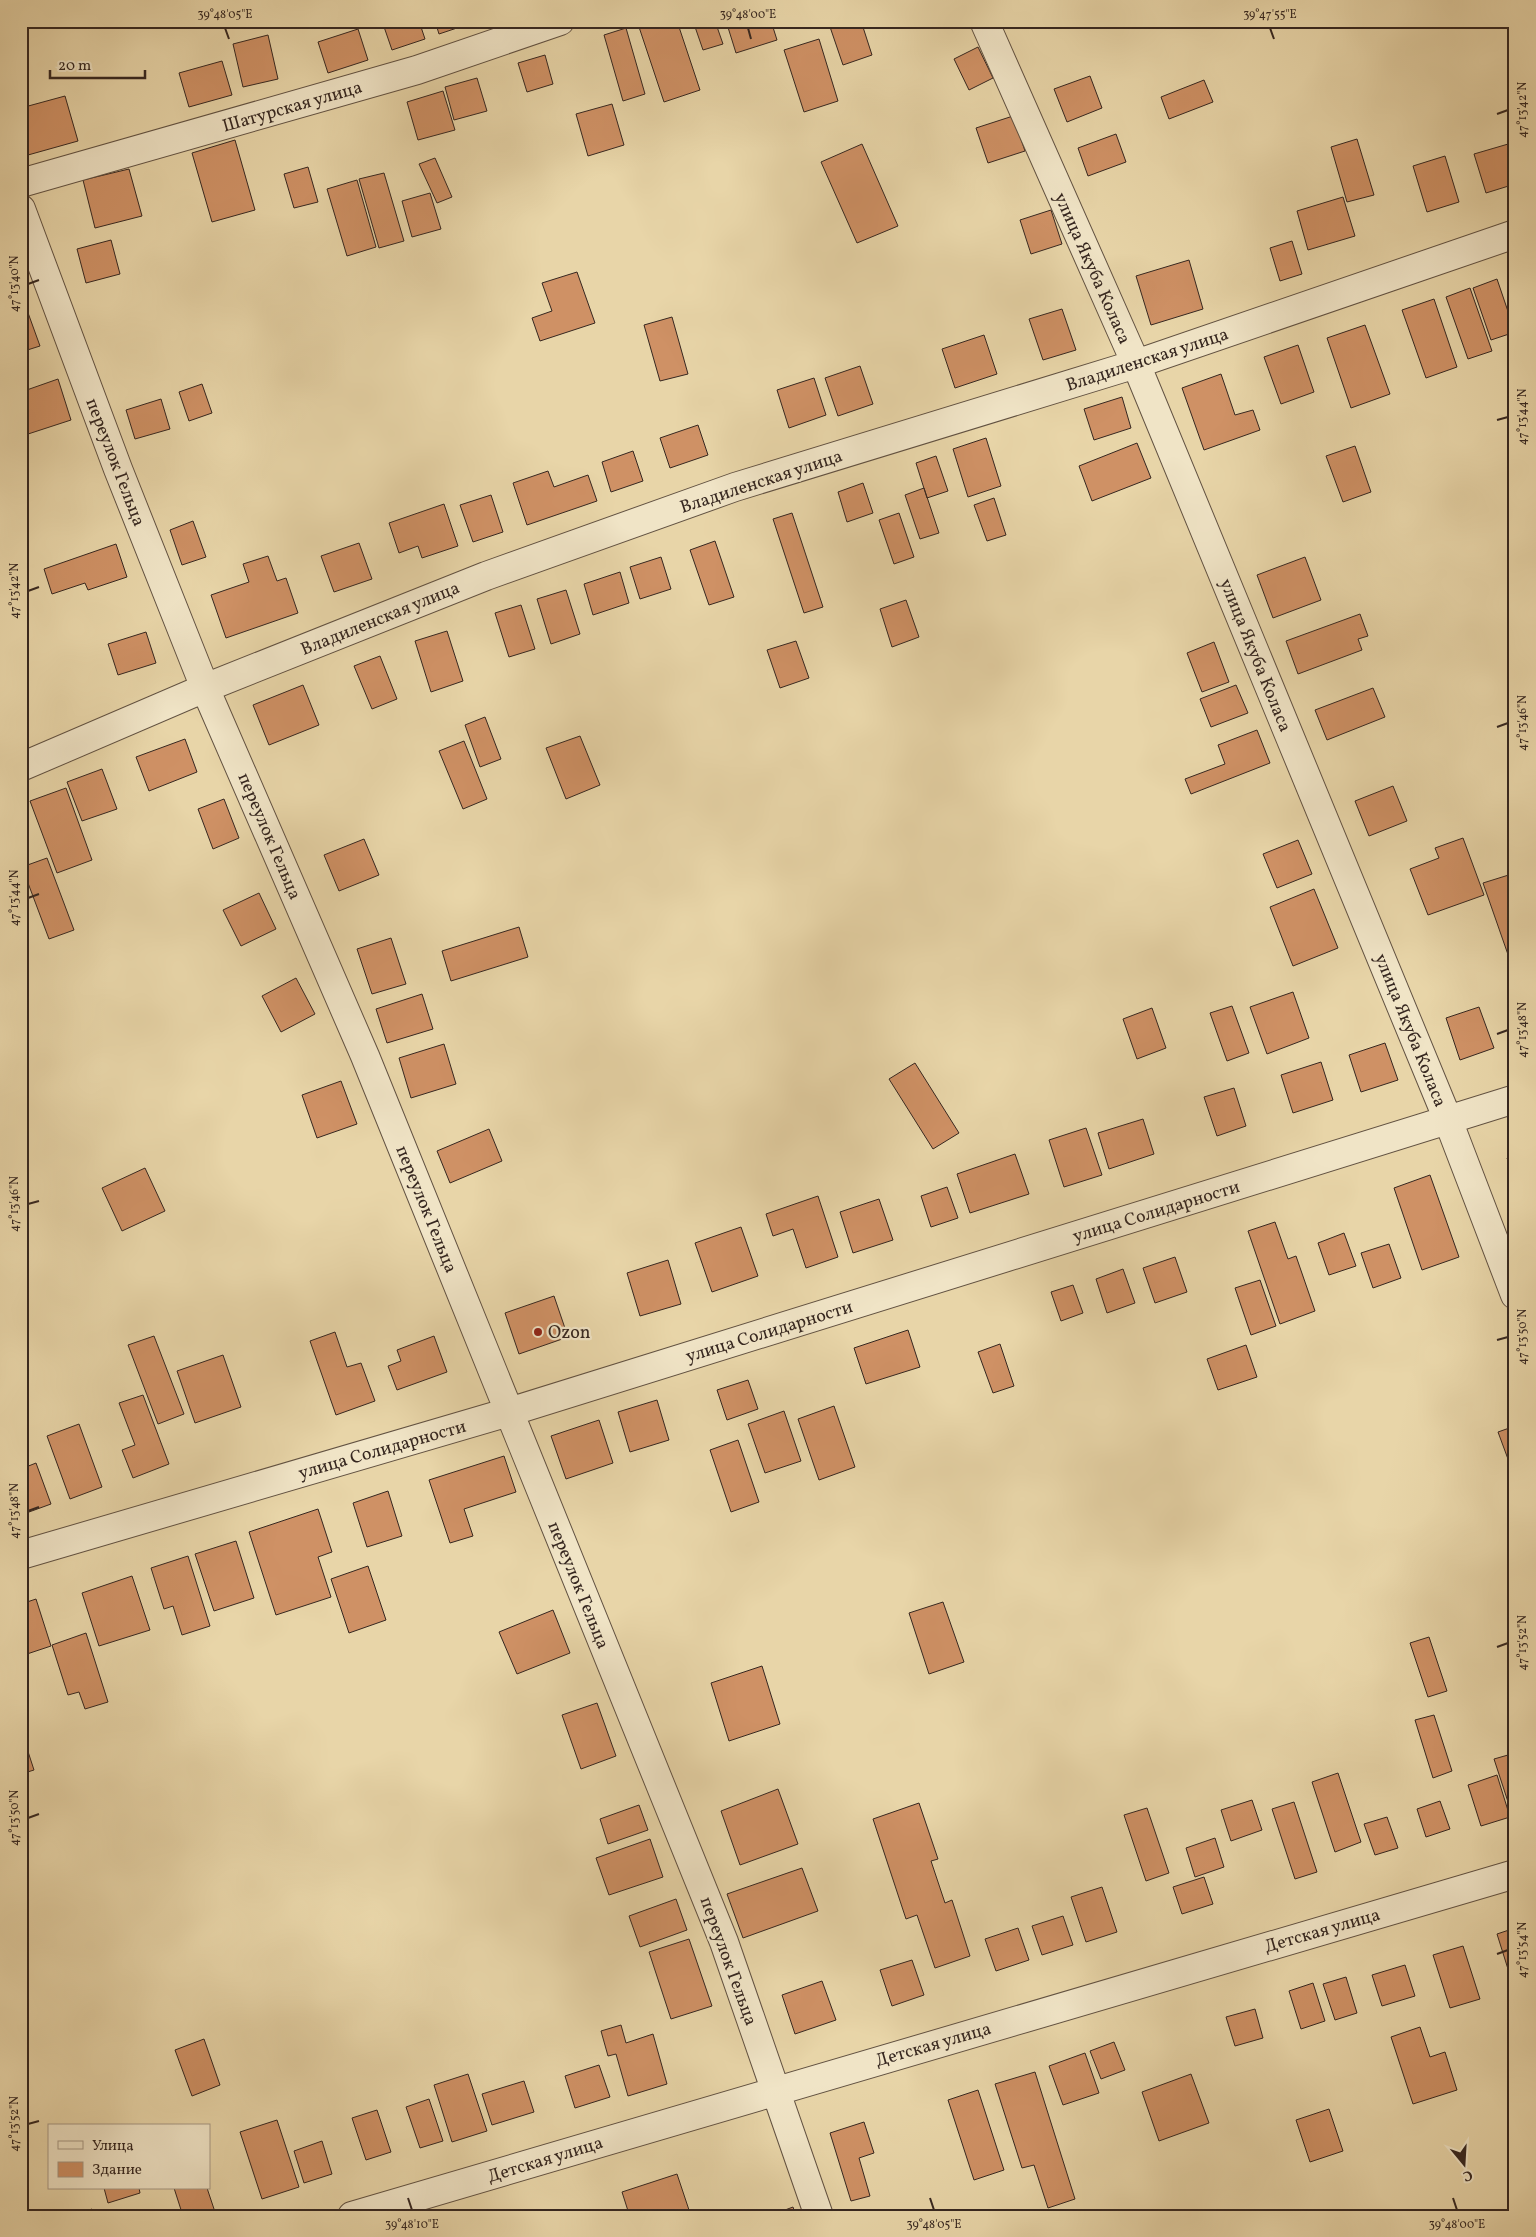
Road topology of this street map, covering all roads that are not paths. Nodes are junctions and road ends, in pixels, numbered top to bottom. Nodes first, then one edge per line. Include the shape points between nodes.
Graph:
1 (560, 21) edge
2 (984, 21) edge
3 (21, 182) edge
4 (21, 209) edge
5 (1515, 234) edge
6 (1136, 364) junction
7 (205, 688) junction
8 (21, 767) edge
9 (1515, 1100) edge
10 (1448, 1120) junction
11 (1515, 1295) edge
12 (509, 1412) junction
13 (21, 1555) edge
14 (1515, 1874) edge
15 (775, 2090) junction
16 (352, 2216) edge
17 (819, 2216) edge

1 - 3 street, Шатурская улица via 416,70
2 - 6 street, улица Якуба Коласа
4 - 7 street, переулок Гельца via 118,469
5 - 6 street, Владиленская улица
6 - 7 street, Владиленская улица via 735,487 486,576
6 - 10 street, улица Якуба Коласа
7 - 8 street, Владиленская улица
7 - 12 street, переулок Гельца via 365,1056
9 - 10 street, улица Солидарности
10 - 11 street, улица Якуба Коласа
10 - 12 street, улица Солидарности
12 - 13 street, улица Солидарности
12 - 15 street, переулок Гельца via 724,1942
14 - 15 street, Детская улица
15 - 16 street, Детская улица
15 - 17 street, переулок Гельца

